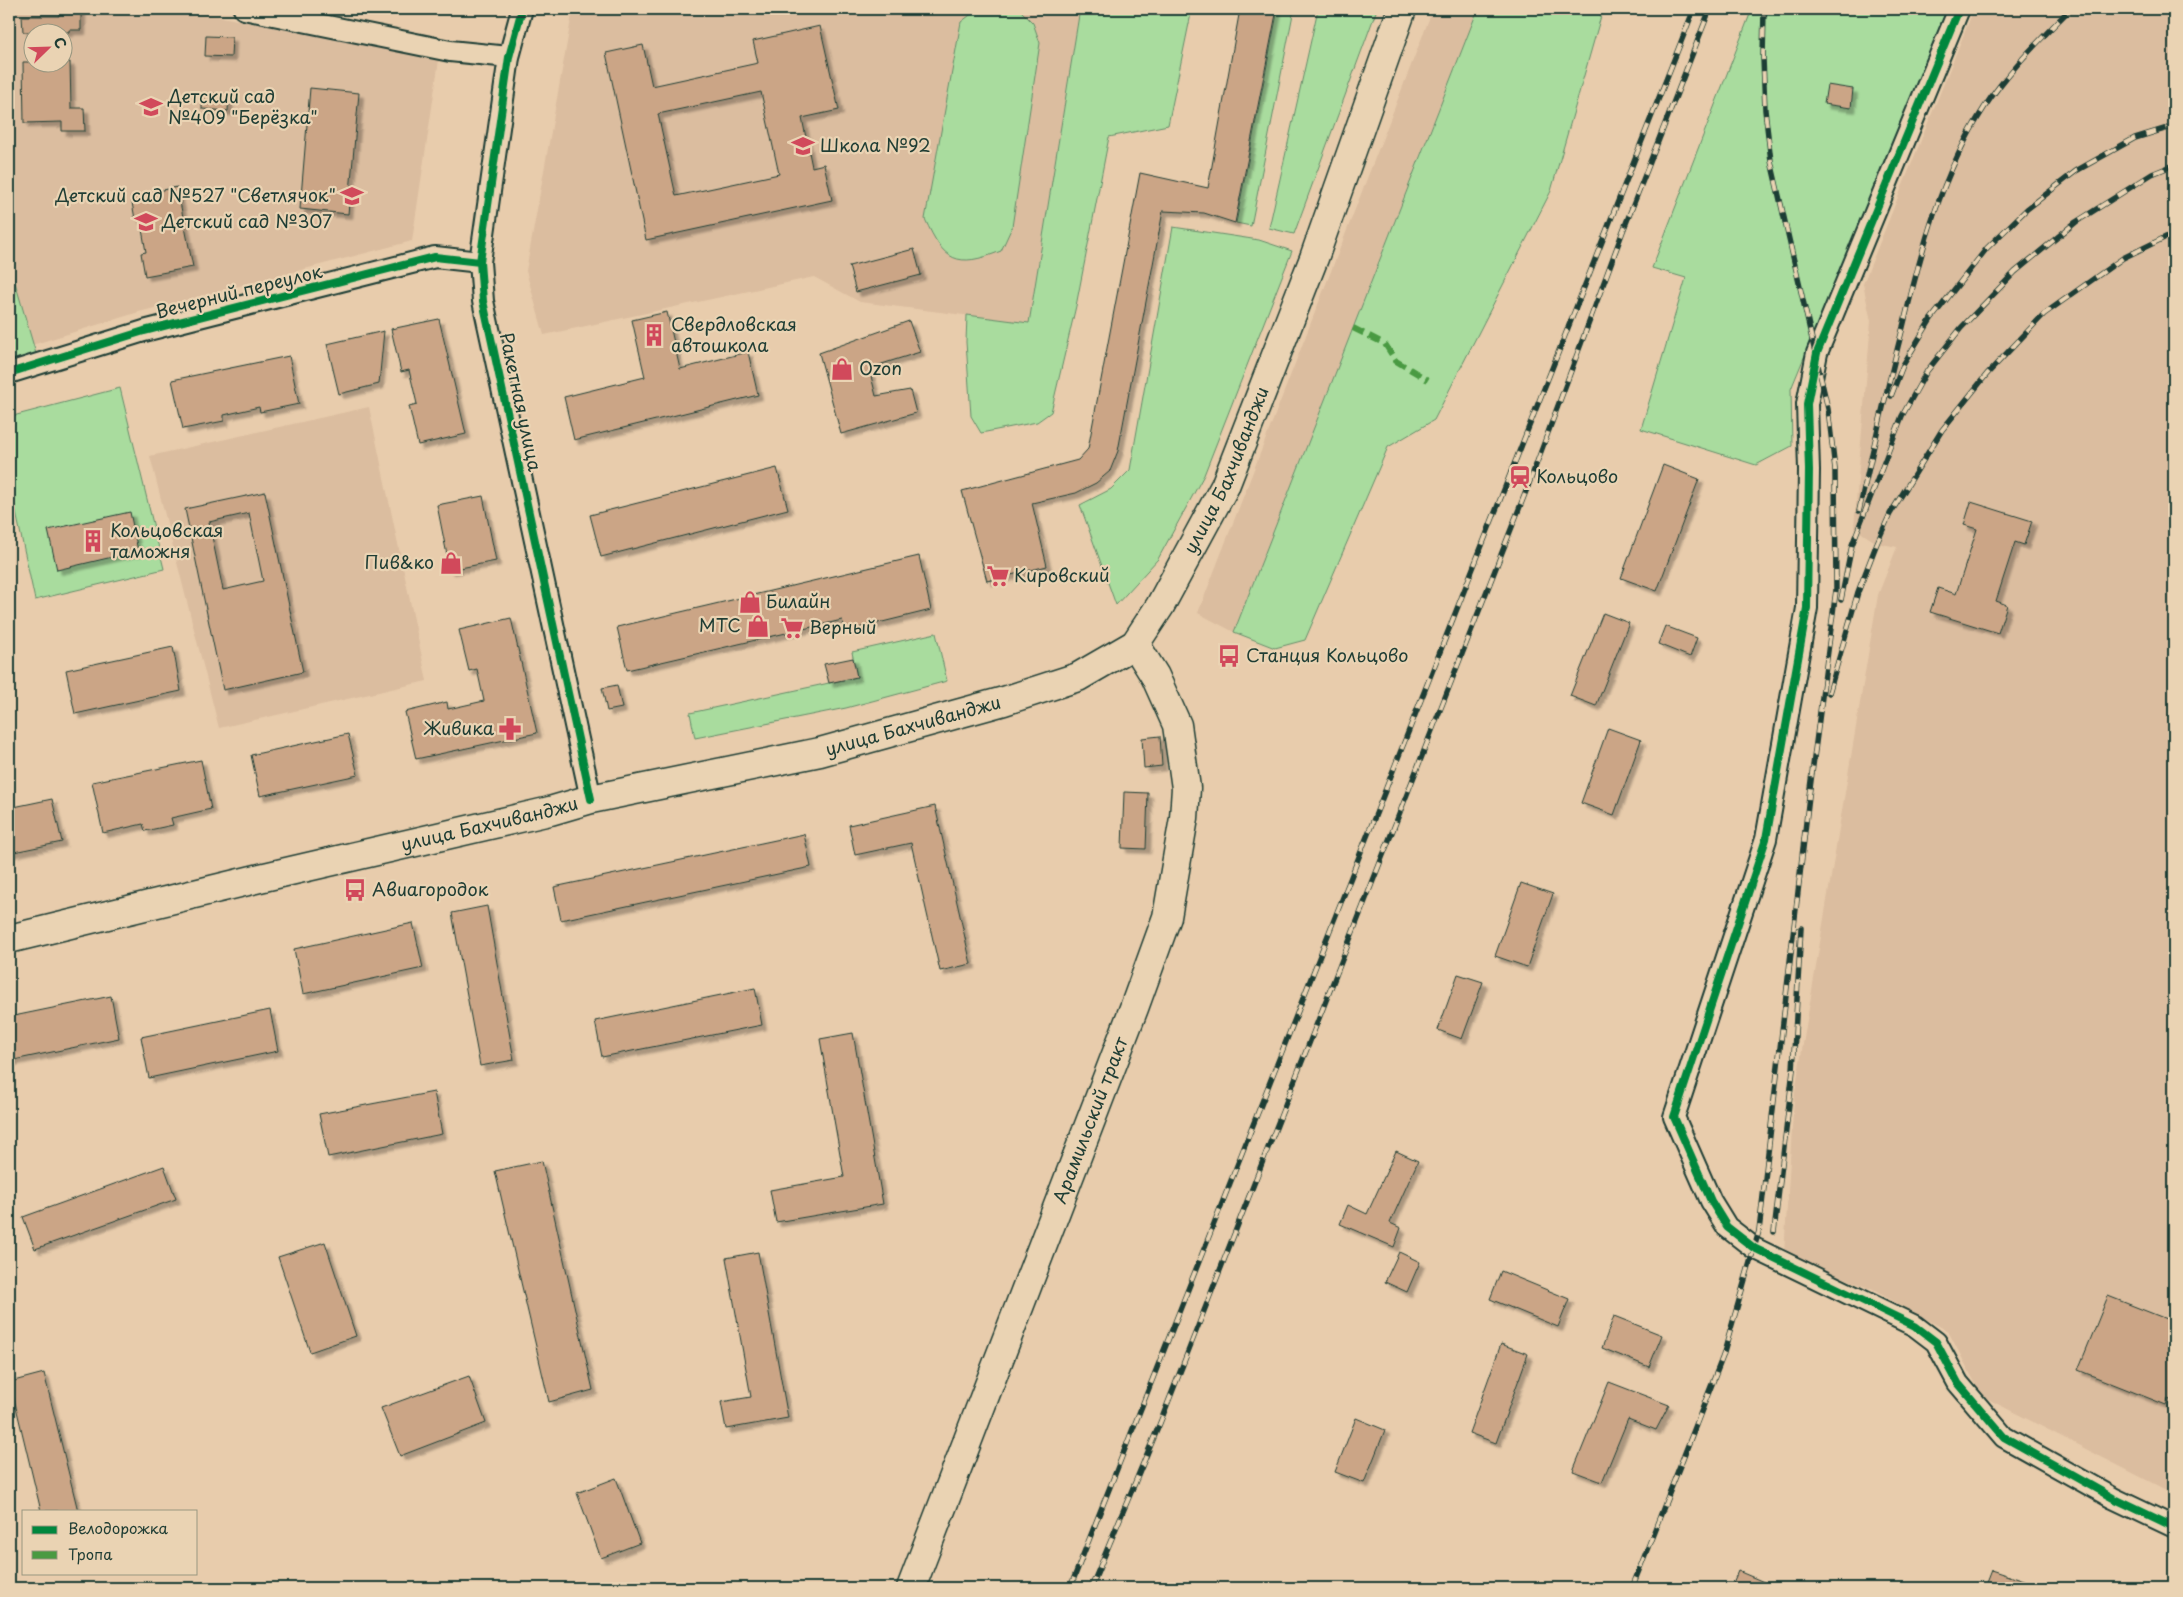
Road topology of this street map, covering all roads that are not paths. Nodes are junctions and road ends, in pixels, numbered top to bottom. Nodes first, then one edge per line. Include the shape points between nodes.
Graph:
1 (244, 9) edge
2 (522, 9) edge
3 (1402, 9) edge
4 (1959, 9) edge
5 (509, 57) junction
6 (480, 262) junction
7 (9, 373) edge
8 (1135, 644) junction
9 (591, 799) junction
10 (9, 939) edge
11 (2174, 1527) edge
12 (911, 1588) edge

1 - 5 street via 450,51
2 - 5 street, Ракетная улица
3 - 8 main road, улица Бахчиванджи via 1314,258 1225,486 1160,606
4 - 11 street via 1817,353 1807,404 1807,608 1768,829 1674,1117 1711,1201 1727,1227 1754,1248 1915,1326 1936,1342 1958,1383 2004,1437 2113,1498
5 - 6 street, Ракетная улица
6 - 7 street, Вечерний переулок via 435,257 144,331
6 - 9 street, Ракетная улица via 483,301
8 - 9 main road, улица Бахчиванджи via 1078,677 1004,701 820,752
8 - 12 main road, Арамильский тракт via 1155,676 1177,725 1186,788 1167,917
9 - 10 main road, улица Бахчиванджи

